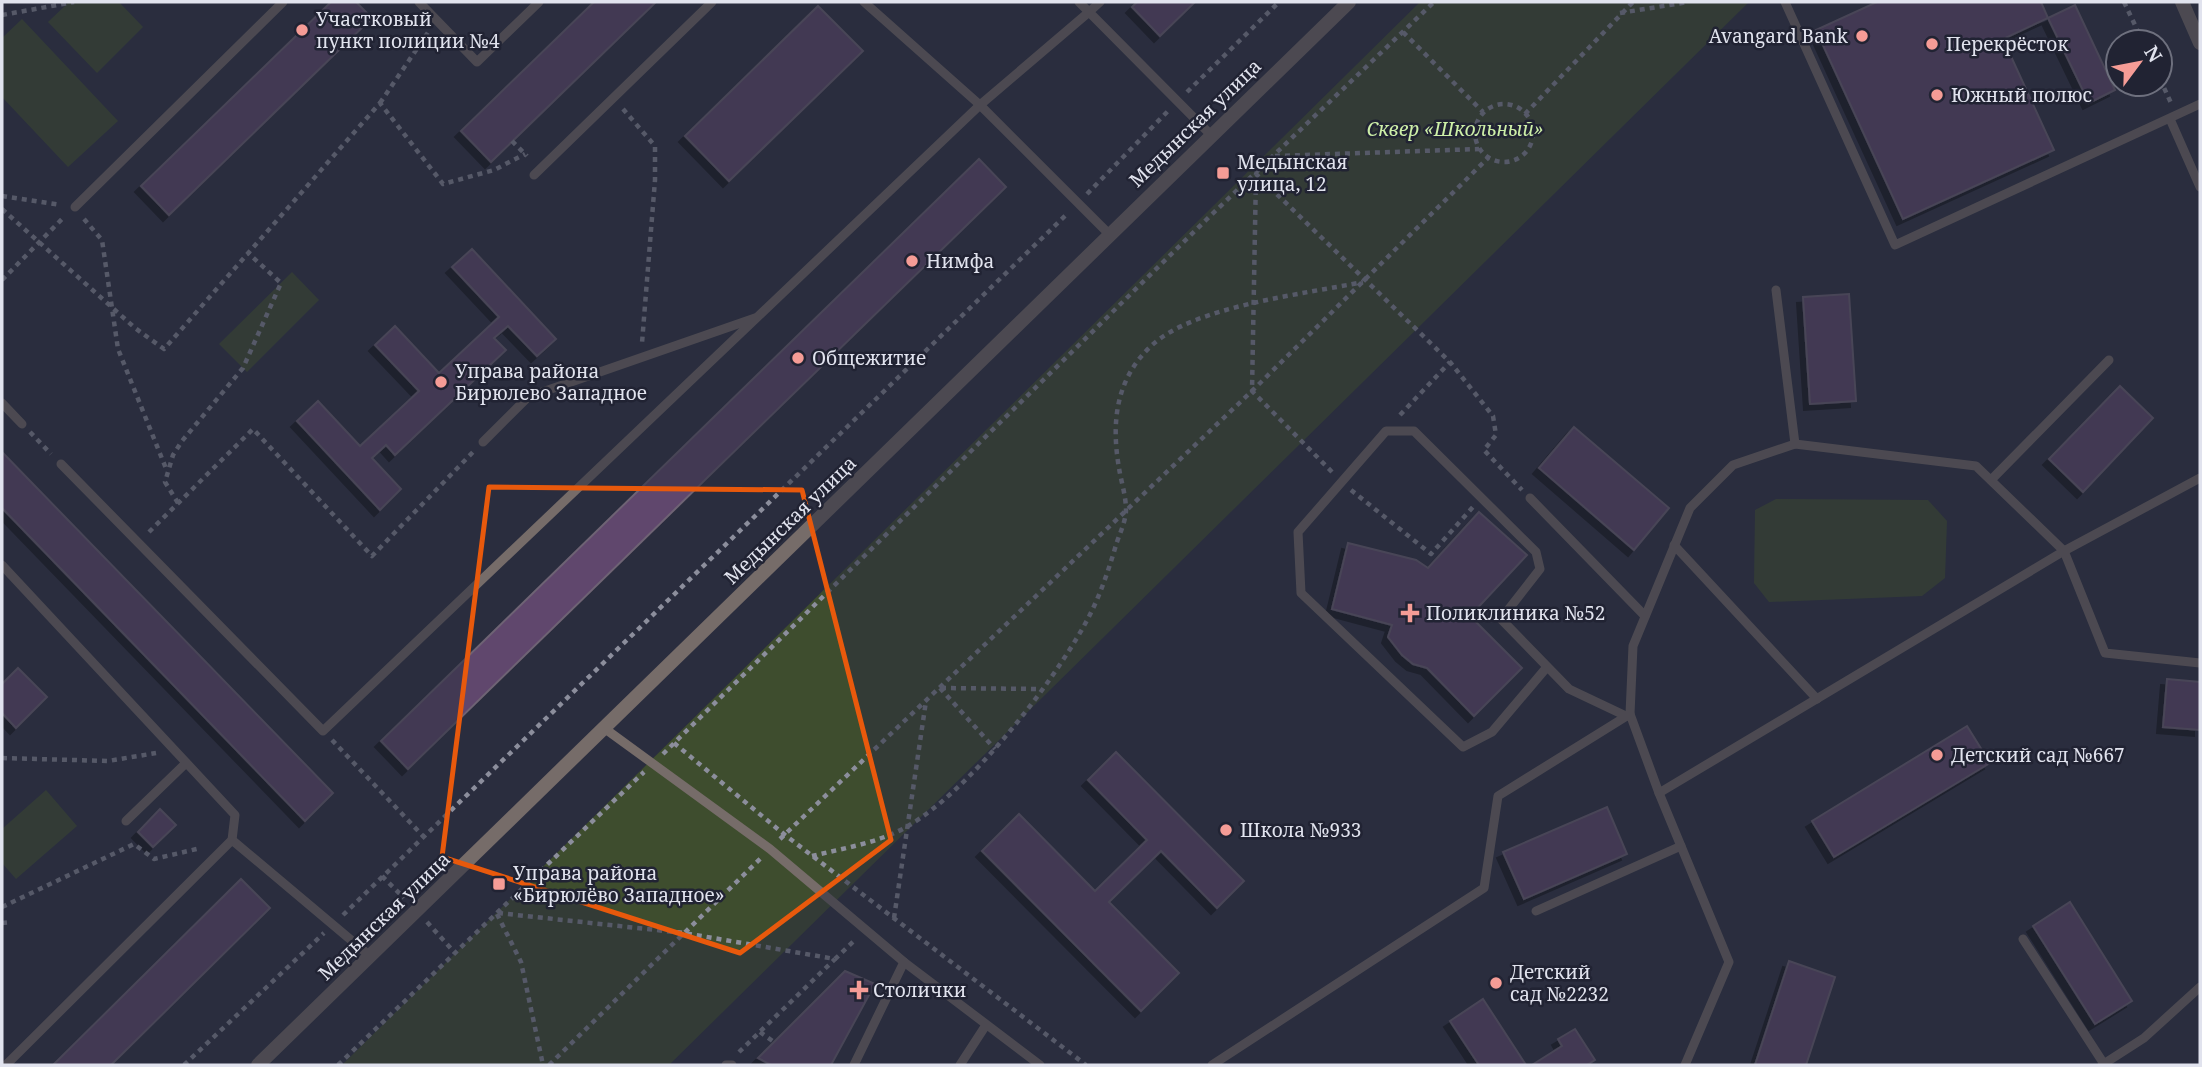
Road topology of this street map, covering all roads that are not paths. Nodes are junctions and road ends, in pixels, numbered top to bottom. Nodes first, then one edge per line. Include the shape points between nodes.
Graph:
1 (283, 2) edge
2 (419, 2) edge
3 (539, 2) edge
4 (712, 2) edge
5 (864, 2) edge
6 (1079, 2) edge
7 (1100, 2) edge
8 (1349, 2) edge
9 (1785, 2) edge
10 (2182, 2) edge
11 (1089, 12) junction
12 (2200, 43) edge
13 (2200, 104) edge
14 (980, 105) junction
15 (2170, 119) junction
16 (1211, 135) junction
17 (534, 175) dead end
18 (2200, 187) edge
19 (75, 206) road end
20 (1109, 234) junction
21 (1776, 290) dead end
22 (760, 316) junction
23 (2109, 360) dead end
24 (2, 402) edge
25 (22, 424) road end
26 (483, 442) road end
27 (1795, 444) junction
28 (61, 464) road end
29 (2200, 478) edge
30 (1991, 480) junction
31 (1530, 498) road end
32 (1674, 545) junction
33 (2064, 551) junction
34 (2, 565) edge
35 (1645, 616) junction
36 (2200, 663) edge
37 (1547, 667) junction
38 (1817, 699) junction
39 (1628, 715) junction
40 (604, 728) junction
41 (186, 763) junction
42 (1659, 793) junction
43 (126, 821) dead end
44 (232, 840) junction
45 (1681, 846) junction
46 (1536, 911) dead end
47 (2023, 939) dead end
48 (370, 956) junction
49 (904, 962) junction
50 (2200, 987) edge
51 (986, 1025) junction
52 (6, 1065) edge
53 (258, 1065) edge
54 (854, 1065) edge
55 (960, 1065) edge
56 (1040, 1065) edge
57 (1212, 1065) edge
58 (1685, 1065) edge
59 (2103, 1065) edge

1 - 19 lane
2 - 3 lane via 477,62
4 - 17 lane
5 - 14 lane
6 - 11 lane
7 - 11 lane
8 - 16 street, Медынская улица
9 - 15 lane via 1895,245
10 - 12 street
11 - 14 lane
11 - 16 lane
13 - 15 lane
14 - 20 lane
14 - 22 lane
15 - 18 lane
16 - 20 street, Медынская улица
20 - 40 street, Медынская улица
21 - 27 lane
22 - 26 lane via 528,397
22 - 28 lane via 323,731
23 - 30 lane
24 - 25 lane
27 - 30 lane via 1976,466
27 - 32 lane via 1733,465 1690,508
29 - 33 lane
30 - 33 lane
31 - 35 lane
32 - 35 lane
32 - 38 lane
33 - 36 lane via 2105,653
33 - 38 lane
34 - 41 lane
35 - 39 lane via 1633,646
37 - 37 lane via 1501,619 1540,569 1536,552 1414,431 1386,431 1298,533 1301,593 1463,747 1492,732
37 - 39 lane via 1569,689
38 - 42 lane
39 - 42 lane
39 - 57 lane via 1499,796 1485,888
40 - 48 street, Медынская улица
40 - 49 lane via 770,849
41 - 43 lane
41 - 44 lane via 235,815
42 - 45 lane
44 - 48 lane
44 - 52 lane
45 - 46 lane
45 - 58 lane via 1729,962
47 - 59 lane
48 - 53 street, Медынская улица
49 - 51 lane
49 - 54 lane
50 - 59 lane via 2144,1038
51 - 55 lane
51 - 56 lane

